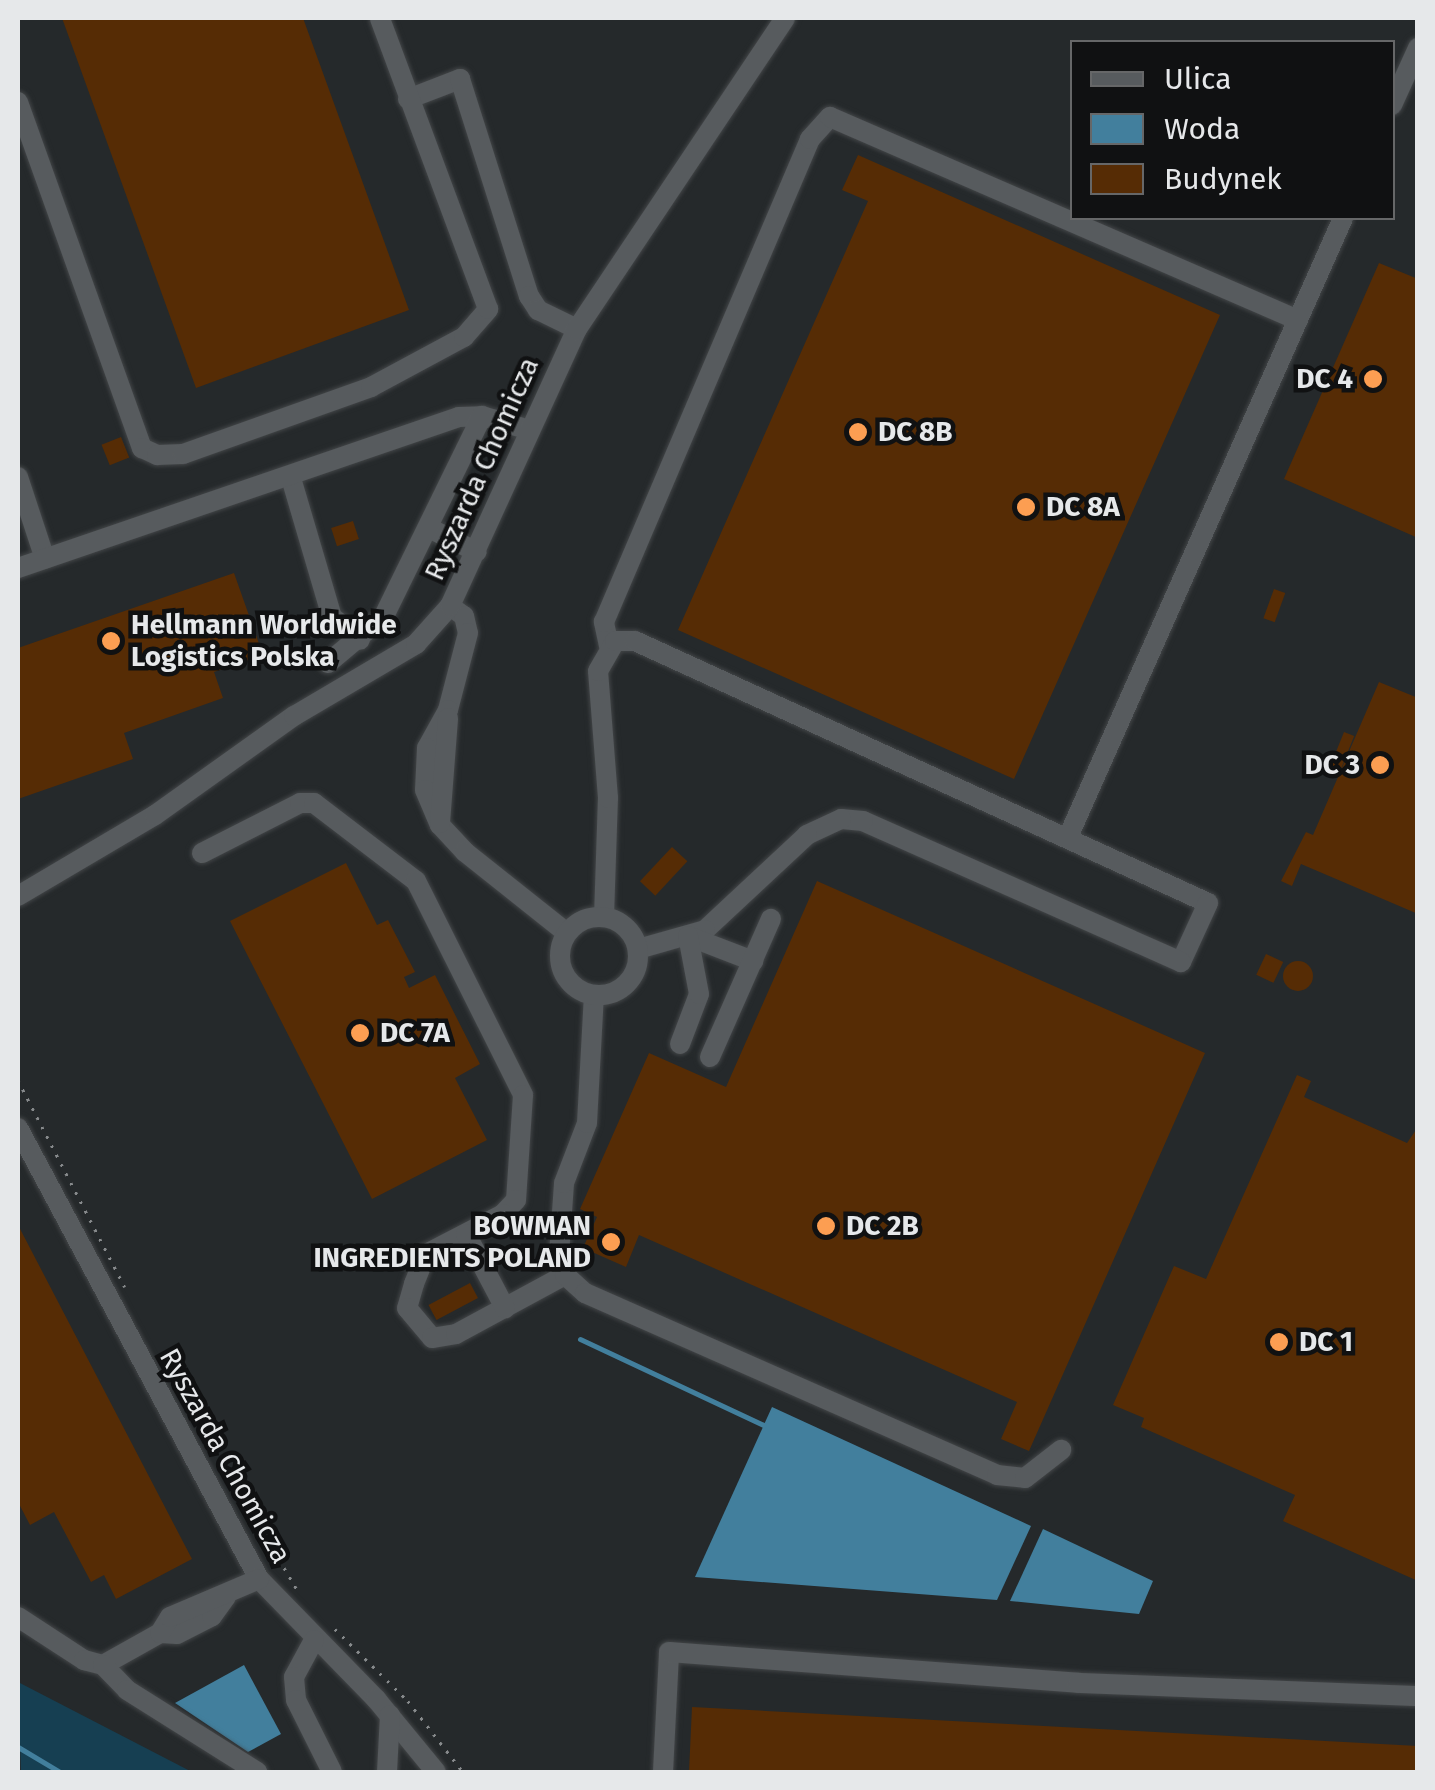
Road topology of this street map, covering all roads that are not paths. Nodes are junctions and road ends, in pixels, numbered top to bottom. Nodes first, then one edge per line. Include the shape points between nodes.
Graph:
1 (380, 18) edge
2 (785, 18) edge
3 (1418, 48) edge
4 (1395, 98) edge
5 (408, 99) junction
6 (18, 102) edge
7 (1342, 220) edge
8 (1298, 320) junction
9 (577, 329) junction
10 (482, 416) junction
11 (530, 430) junction
12 (18, 477) edge
13 (291, 478) junction
14 (431, 529) junction
15 (477, 552) junction
16 (45, 559) junction
17 (18, 568) edge
18 (450, 606) junction
19 (360, 640) junction
20 (609, 646) junction
21 (328, 663) dead end
22 (1069, 836) junction
23 (202, 853) dead end
24 (18, 896) edge
25 (604, 917) junction
26 (772, 919) dead end
27 (568, 933) junction
28 (688, 936) junction
29 (638, 949) junction
30 (753, 961) junction
31 (594, 995) junction
32 (680, 1044) dead end
33 (710, 1057) dead end
34 (18, 1128) edge
35 (466, 1234) junction
36 (564, 1275) junction
37 (505, 1308) junction
38 (1061, 1450) dead end
39 (260, 1580) junction
40 (18, 1618) edge
41 (314, 1640) junction
42 (103, 1665) junction
43 (1418, 1696) edge
44 (390, 1714) junction
45 (257, 1772) edge
46 (332, 1772) edge
47 (386, 1772) edge
48 (436, 1772) edge
49 (663, 1772) edge

1 - 5 street
2 - 9 street, Ryszarda Chomicza
3 - 4 street
5 - 6 street via 488,308 479,327 370,387 183,454 157,456 142,448
5 - 9 street via 460,79 529,296 538,310
7 - 8 street
8 - 20 street via 830,117 810,139 604,622
8 - 22 street
9 - 11 street, Ryszarda Chomicza
10 - 11 street
10 - 13 street via 440,423
10 - 14 street
11 - 15 street, Ryszarda Chomicza
12 - 16 street
13 - 16 street
13 - 19 street via 332,617
14 - 15 street
14 - 19 street via 384,616
15 - 18 street, Ryszarda Chomicza
16 - 17 street
18 - 24 street, Ryszarda Chomicza via 416,644
18 - 27 street via 464,616 468,633 448,710 440,825
19 - 21 street
20 - 22 street via 635,641
20 - 25 street via 598,671 608,798
22 - 28 street via 1208,903 1181,962 863,821 841,818 807,835 705,930
23 - 35 street via 314,803 416,882 522,1095 516,1200
25 - 27 street
25 - 29 street via 626,927
26 - 30 street
27 - 31 street via 562,968
28 - 29 street
28 - 30 street
28 - 32 street via 700,994
29 - 31 street via 625,984
30 - 33 street
31 - 36 street via 587,1123 564,1184
34 - 39 street, Ryszarda Chomicza
35 - 37 street
35 - 37 street via 426,1254 406,1308 432,1338 456,1334
36 - 37 street
36 - 38 street via 586,1293 997,1475 1025,1478
39 - 41 street, Ryszarda Chomicza
39 - 42 street via 226,1597 212,1616
40 - 42 street
41 - 44 street, Ryszarda Chomicza
41 - 46 street via 294,1678 296,1700
42 - 45 street via 127,1690
43 - 49 street via 1078,1683 669,1652
44 - 47 street
44 - 48 street, Ryszarda Chomicza

